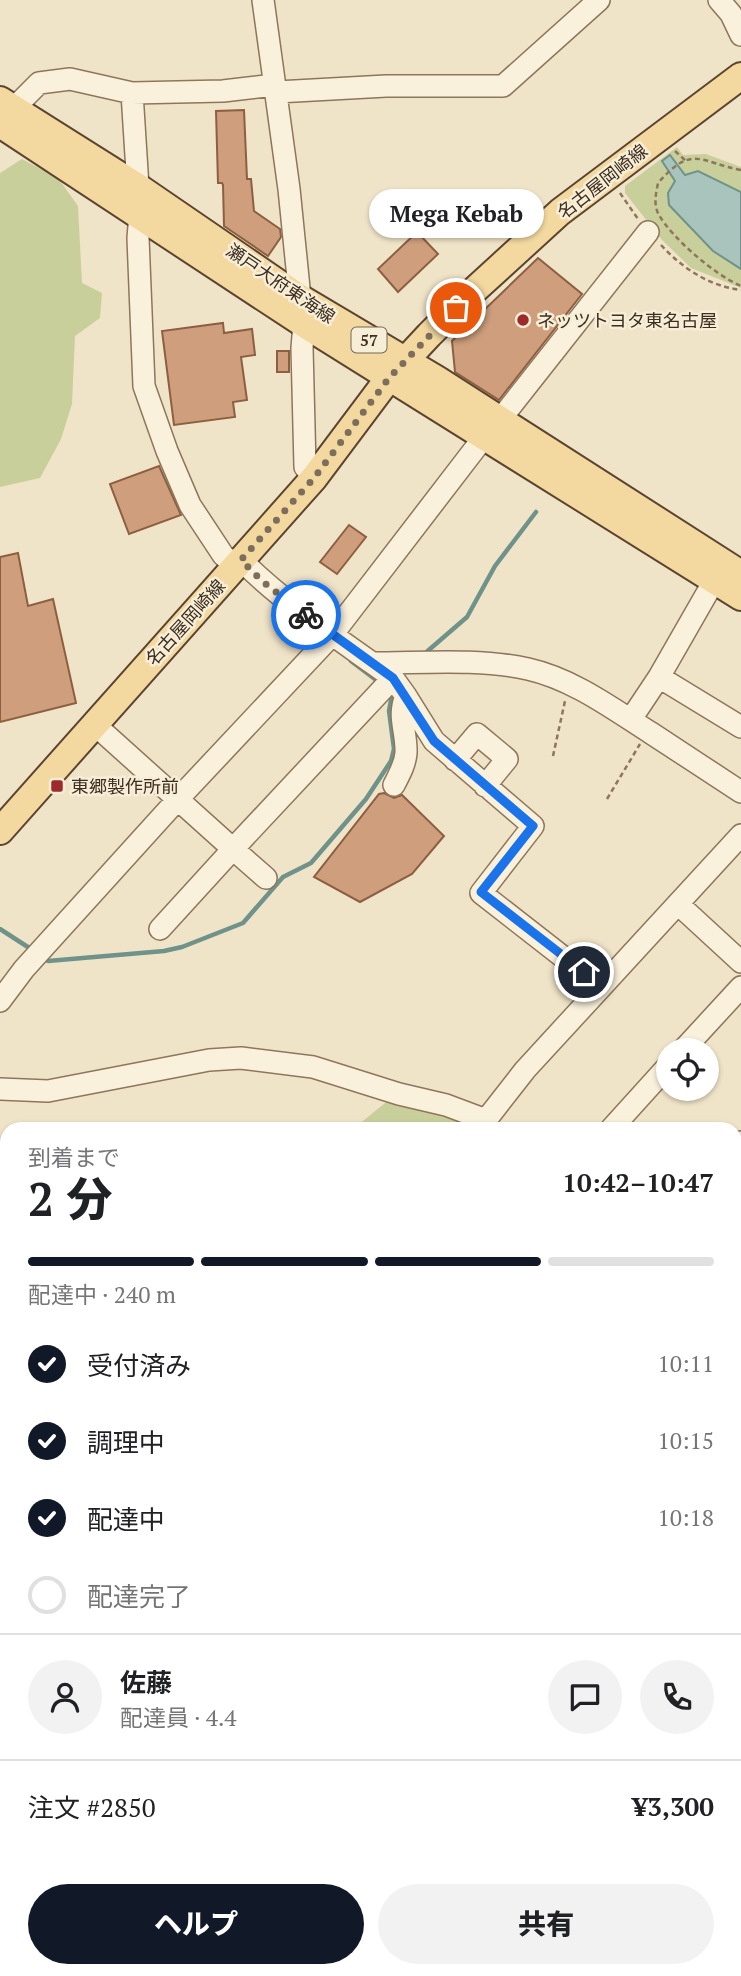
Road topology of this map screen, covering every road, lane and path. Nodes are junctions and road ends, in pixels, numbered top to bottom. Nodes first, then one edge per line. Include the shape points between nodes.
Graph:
1 (263, 0) edge
2 (598, 0) edge
3 (719, 0) edge
4 (741, 35) edge
5 (741, 76) edge
6 (275, 89) junction
7 (132, 93) junction
8 (3, 113) edge
9 (672, 148) dead end
10 (686, 161) junction
11 (741, 170) edge
12 (608, 175) junction
13 (138, 187) junction
14 (140, 214) junction
15 (648, 232) junction
16 (741, 288) edge
17 (300, 298) junction
18 (304, 324) junction
19 (397, 369) junction
20 (491, 429) junction
21 (314, 478) junction
22 (238, 563) junction
23 (733, 572) edge
24 (741, 597) edge
25 (332, 635) junction
26 (372, 663) junction
27 (659, 677) junction
28 (393, 678) junction
29 (569, 684) junction
30 (406, 696) junction
31 (94, 724) junction
32 (639, 725) junction
33 (741, 727) edge
34 (553, 755) dead end
35 (455, 760) junction
36 (394, 785) dead end
37 (485, 786) junction
38 (741, 792) edge
39 (177, 799) junction
40 (607, 799) dead end
41 (0, 831) edge
42 (741, 835) edge
43 (233, 849) junction
44 (266, 878) dead end
45 (678, 904) junction
46 (160, 929) dead end
47 (741, 962) edge
48 (603, 985) junction
49 (741, 987) edge
50 (0, 1001) edge
51 (694, 1038) edge
52 (656, 1080) edge
53 (0, 1089) edge
54 (480, 1122) edge
55 (488, 1122) edge
56 (621, 1122) edge

1 - 6 street
2 - 6 street via 503,86
3 - 4 street
5 - 12 main road, 名古屋岡崎線
6 - 7 street
6 - 17 street
7 - 8 street via 71,79 39,83
7 - 13 street
8 - 13 main road, 瀬戸大府東海線 / 57
8 - 14 main road, 瀬戸大府東海線 / 57
9 - 10 path
10 - 11 path via 701,158
10 - 16 path via 658,183 658,214 702,262
12 - 15 path
12 - 19 main road, 名古屋岡崎線 via 469,295
13 - 17 main road, 瀬戸大府東海線 / 57
14 - 18 main road, 瀬戸大府東海線 / 57
14 - 22 street via 144,386 190,505 223,555
15 - 16 path via 691,272 730,289
15 - 20 street
17 - 19 main road, 瀬戸大府東海線 / 57
18 - 19 main road, 瀬戸大府東海線 / 57
18 - 21 street via 305,467
19 - 20 main road, 瀬戸大府東海線 / 57
19 - 21 main road, 名古屋岡崎線
20 - 23 main road, 瀬戸大府東海線 / 57
20 - 25 street
21 - 22 main road, 名古屋岡崎線
22 - 25 street
22 - 31 main road, 名古屋岡崎線
23 - 24 main road, 瀬戸大府東海線 / 57
23 - 27 street
25 - 26 street
25 - 39 street
26 - 28 street
26 - 29 street via 513,667
27 - 32 street
27 - 33 street
28 - 30 street
28 - 43 street
29 - 32 street
29 - 34 path
30 - 35 street via 434,741
30 - 36 street via 401,707 404,766
31 - 39 street
31 - 41 main road, 名古屋岡崎線
32 - 38 street
32 - 40 path
35 - 37 street
35 - 37 street via 477,734 507,759
37 - 48 street via 533,826 481,892
39 - 43 street
39 - 50 street
42 - 45 street
43 - 44 street
43 - 46 street
45 - 47 street
45 - 48 street
48 - 55 street via 525,1070
49 - 51 street
52 - 56 street
53 - 54 street via 48,1091 241,1058 313,1067 446,1105

